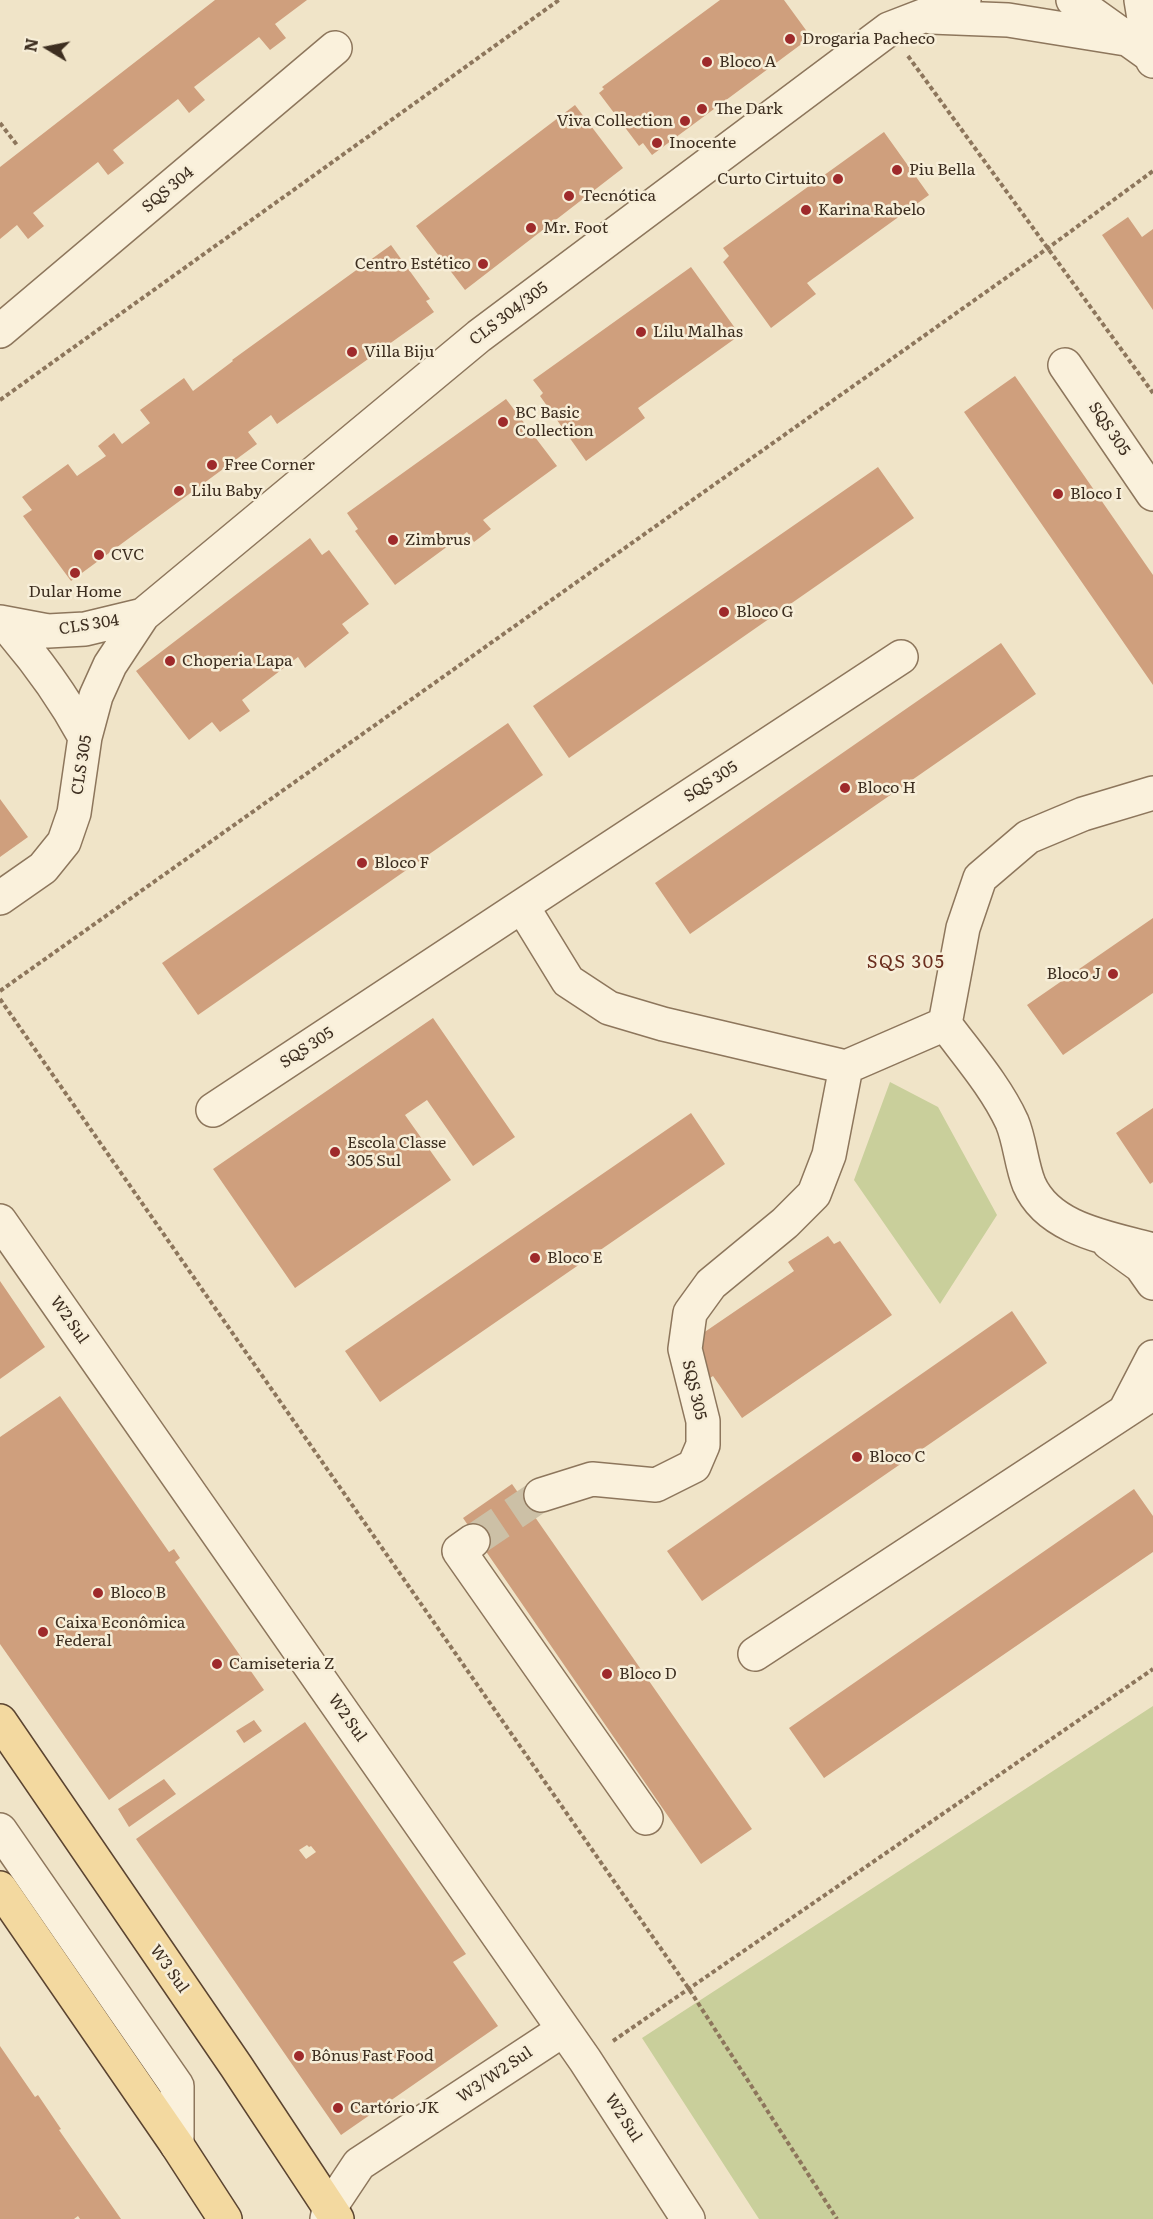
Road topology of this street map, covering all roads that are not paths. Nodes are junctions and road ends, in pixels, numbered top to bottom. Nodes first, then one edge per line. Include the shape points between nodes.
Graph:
1 (964, 0) edge
2 (1073, 0) edge
3 (1141, 0) edge
4 (916, 8) edge
5 (335, 48) dead end
6 (1143, 52) edge
7 (0, 331) edge
8 (1065, 365) dead end
9 (1153, 494) edge
10 (143, 615) junction
11 (2, 622) edge
12 (901, 657) dead end
13 (85, 737) junction
14 (1153, 793) edge
15 (0, 897) edge
16 (522, 906) junction
17 (945, 1024) junction
18 (846, 1067) junction
19 (213, 1110) dead end
20 (0, 1221) edge
21 (1095, 1234) junction
22 (1153, 1250) edge
23 (1153, 1283) edge
24 (1153, 1358) edge
25 (1153, 1393) edge
26 (1125, 1411) junction
27 (541, 1495) tunnel mouth
28 (473, 1541) tunnel mouth
29 (755, 1654) dead end
30 (0, 1721) edge
31 (646, 1818) dead end
32 (0, 1830) edge
33 (0, 1888) edge
34 (563, 2030) junction
35 (177, 2145) junction
36 (331, 2216) edge
37 (225, 2219) edge
38 (688, 2219) edge

1 - 4 street, CLS 304/305
2 - 6 street
3 - 6 street
4 - 6 street via 1008,20
4 - 10 street, CLS 304/305 via 479,336
5 - 7 street, SQS 304
8 - 9 street, SQS 305
10 - 11 street, CLS 304 via 85,629 57,631
10 - 13 street, CLS 305 via 110,665 96,696
11 - 13 street via 57,689
12 - 16 street, SQS 305
13 - 15 street, CLS 305 via 74,813 64,842 43,868
14 - 17 street via 1083,814 1028,837 980,878 963,928
16 - 18 street via 568,981 609,1008
16 - 19 street, SQS 305
17 - 18 street
17 - 21 street via 998,1096 1013,1124 1029,1185 1045,1208 1069,1224
18 - 27 street, SQS 305 via 830,1155 814,1194 711,1284 690,1313 685,1349 703,1421 703,1444 694,1466 656,1485 592,1479
20 - 34 street, W2 Sul
21 - 22 street
21 - 23 street via 1141,1266
24 - 26 street
25 - 26 street
26 - 29 street
28 - 31 street via 459,1551
30 - 36 main road, W3 Sul via 237,2066
32 - 35 street via 177,2086
33 - 35 main road
34 - 36 street, W3/W2 Sul via 359,2164
34 - 38 street, W2 Sul
35 - 37 main road

